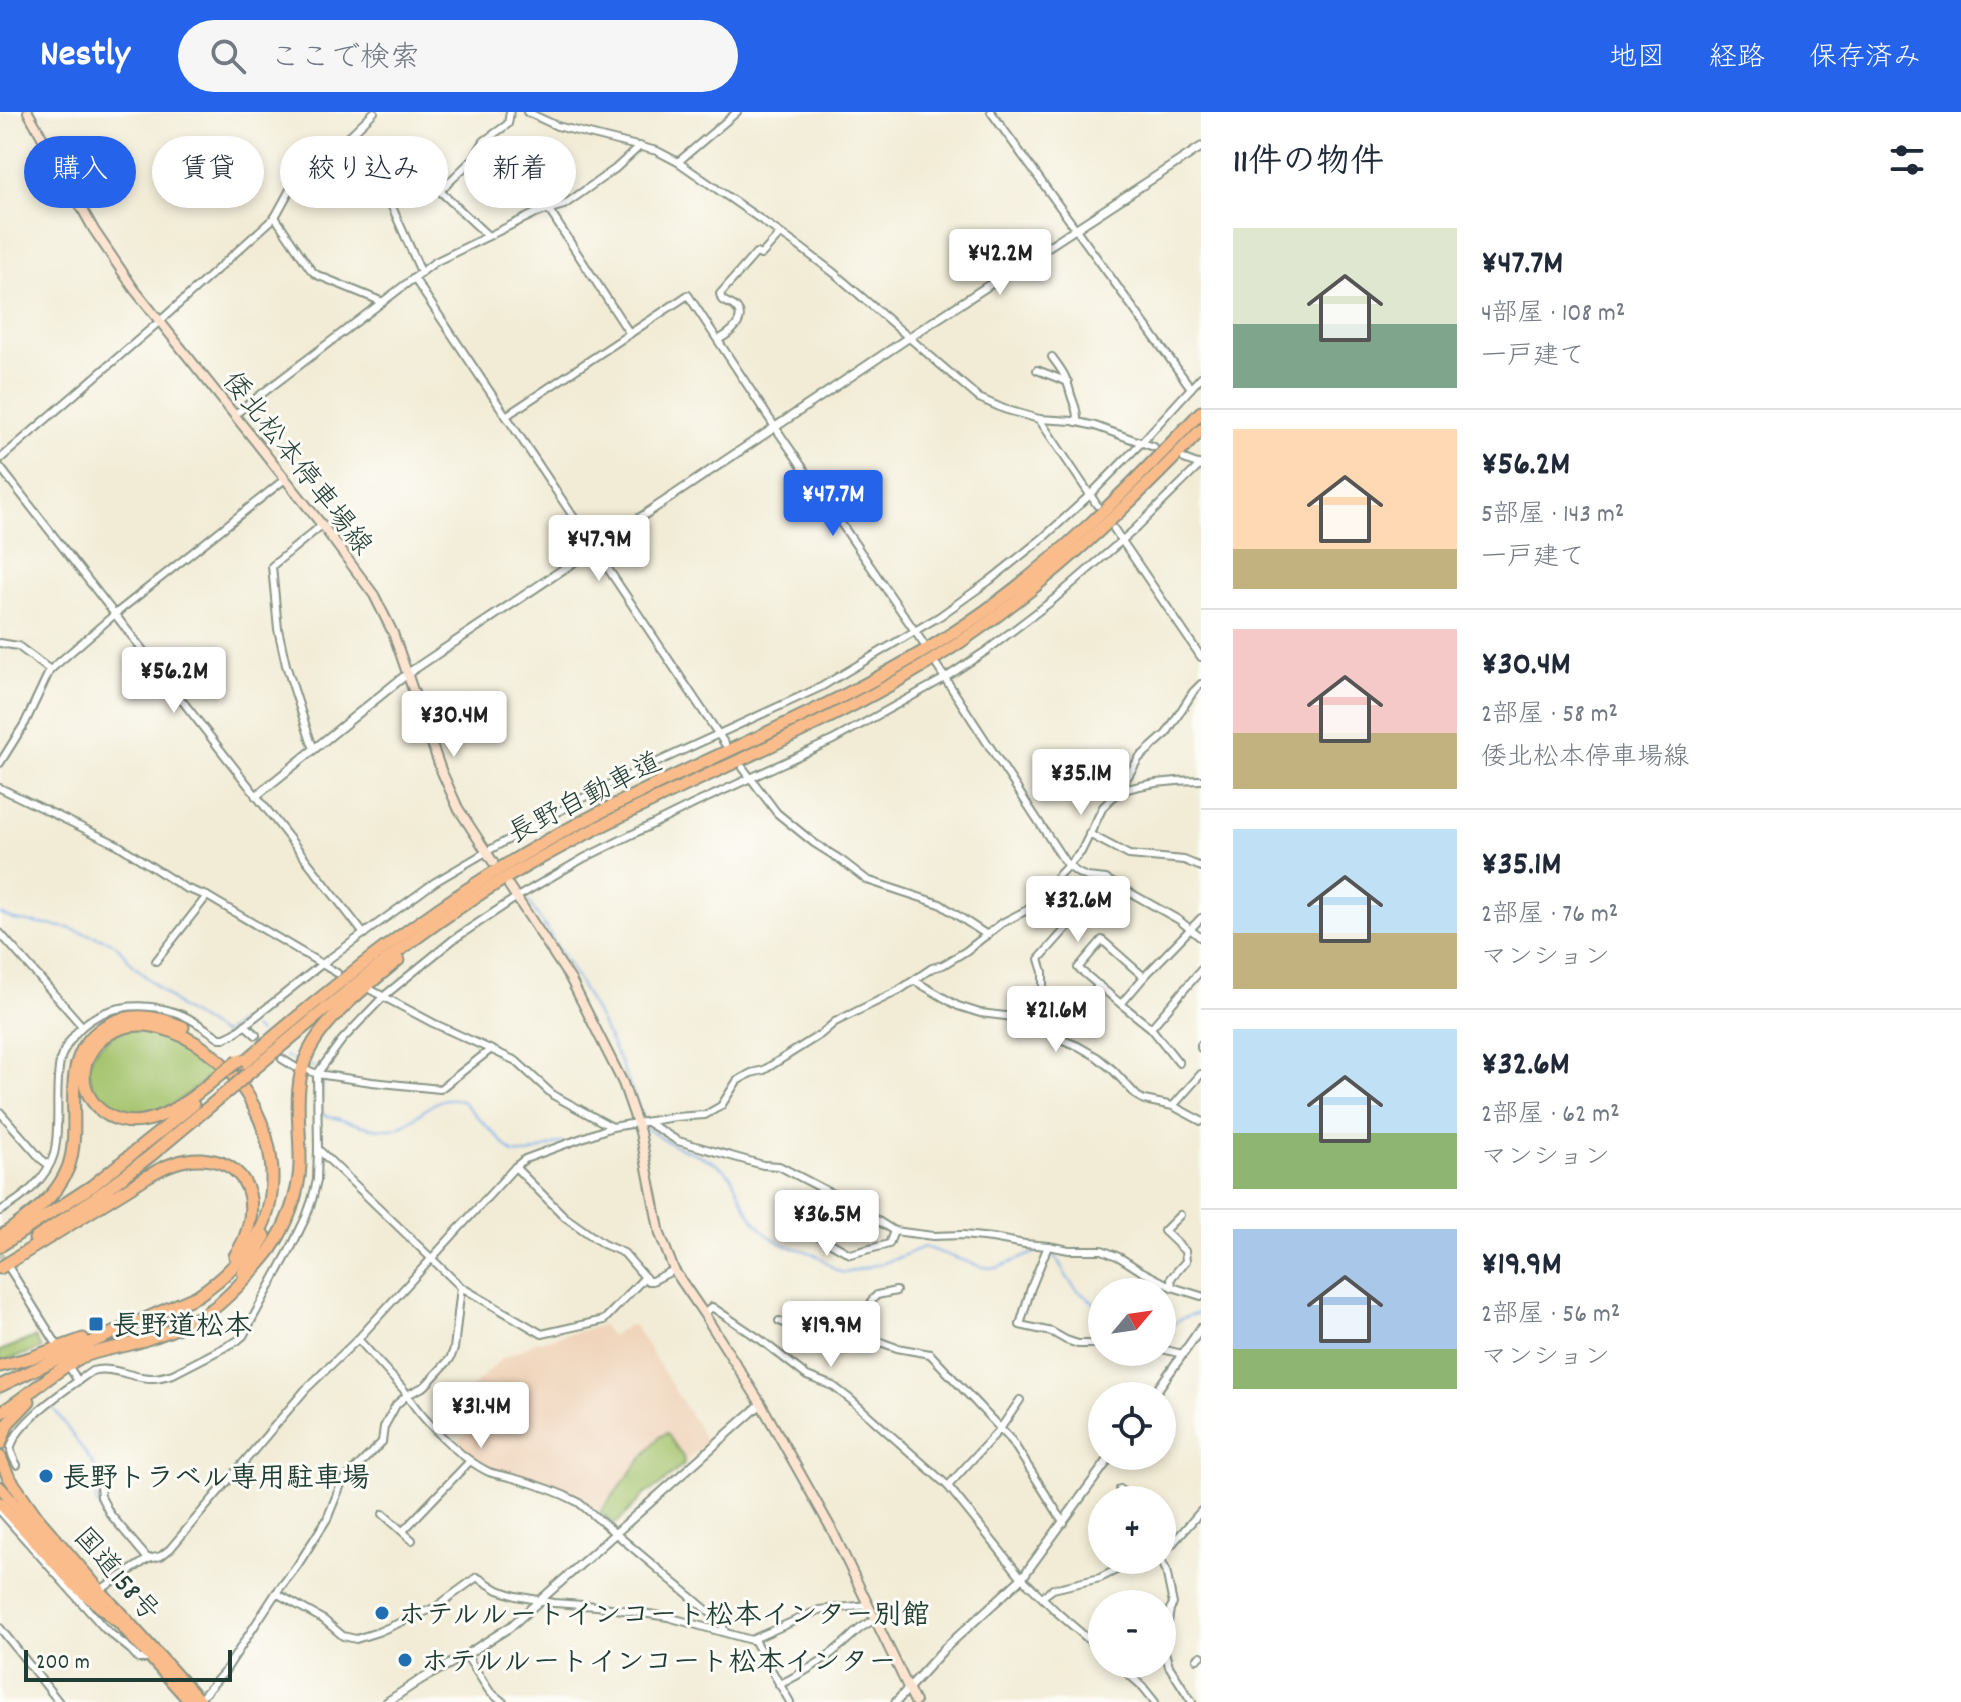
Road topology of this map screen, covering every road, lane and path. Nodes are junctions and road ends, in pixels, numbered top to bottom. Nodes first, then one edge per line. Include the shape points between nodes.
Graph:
1 (28, 112) edge
2 (374, 112) edge
3 (510, 112) edge
4 (527, 112) edge
5 (737, 112) edge
6 (991, 112) edge
7 (349, 136) edge
8 (640, 146) junction
9 (1201, 147) edge
10 (678, 162) junction
11 (280, 208) edge
12 (393, 208) edge
13 (549, 210) junction
14 (275, 217) junction
15 (1075, 230) junction
16 (780, 234) junction
17 (488, 236) junction
18 (421, 272) junction
19 (414, 278) junction
20 (383, 302) junction
21 (160, 321) junction
22 (630, 334) junction
23 (908, 338) junction
24 (718, 340) junction
25 (1052, 357) dead end
26 (1037, 370) dead end
27 (1201, 377) edge
28 (1068, 382) junction
29 (1191, 388) junction
30 (1201, 412) edge
31 (234, 415) junction
32 (506, 416) junction
33 (1039, 419) junction
34 (1077, 422) junction
35 (775, 427) junction
36 (1201, 430) edge
37 (1141, 443) junction
38 (1154, 447) dead end
39 (0, 459) edge
40 (1184, 459) dead end
41 (1201, 465) edge
42 (0, 467) edge
43 (285, 479) junction
44 (1090, 495) junction
45 (1097, 505) dead end
46 (322, 525) junction
47 (1114, 529) dead end
48 (1122, 539) junction
49 (593, 548) junction
50 (115, 614) junction
51 (916, 632) junction
52 (0, 643) edge
53 (923, 643) dead end
54 (1201, 657) edge
55 (937, 666) dead end
56 (50, 670) junction
57 (407, 674) junction
58 (945, 678) junction
59 (1201, 684) edge
60 (1193, 692) junction
61 (1201, 697) edge
62 (717, 734) junction
63 (725, 744) dead end
64 (315, 749) junction
65 (0, 763) edge
66 (743, 768) dead end
67 (750, 778) junction
68 (1201, 780) edge
69 (0, 788) edge
70 (1119, 791) junction
71 (256, 796) junction
72 (1089, 834) junction
73 (486, 852) junction
74 (493, 862) dead end
75 (1067, 865) junction
76 (1201, 867) edge
77 (1049, 885) junction
78 (509, 886) dead end
79 (479, 895) junction
80 (207, 896) junction
81 (517, 897) junction
82 (1201, 918) edge
83 (1191, 929) junction
84 (0, 933) edge
85 (364, 934) junction
86 (987, 935) junction
87 (1201, 938) edge
88 (156, 961) dead end
89 (322, 964) junction
90 (1201, 970) edge
91 (337, 973) dead end
92 (1144, 977) junction
93 (915, 981) junction
94 (1099, 985) junction
95 (371, 990) dead end
96 (384, 996) junction
97 (1121, 1004) junction
98 (1072, 1019) junction
99 (245, 1025) junction
100 (82, 1026) junction
101 (1151, 1028) junction
102 (256, 1035) tunnel mouth
103 (1055, 1037) junction
104 (490, 1050) junction
105 (282, 1059) tunnel mouth
106 (1179, 1063) dead end
107 (243, 1066) junction
108 (295, 1067) dead end
109 (314, 1072) junction
110 (1201, 1074) edge
111 (227, 1079) junction
112 (1173, 1106) junction
113 (0, 1112) edge
114 (1201, 1121) edge
115 (642, 1123) junction
116 (612, 1127) junction
117 (318, 1149) junction
118 (49, 1165) junction
119 (515, 1167) junction
120 (823, 1190) junction
121 (0, 1211) edge
122 (1180, 1215) dead end
123 (894, 1231) junction
124 (0, 1237) edge
125 (0, 1246) edge
126 (1048, 1246) junction
127 (431, 1257) junction
128 (3, 1265) edge
129 (674, 1270) junction
130 (645, 1277) junction
131 (1156, 1278) edge
132 (1171, 1278) edge
133 (209, 1287) junction
134 (461, 1287) junction
135 (1176, 1288) edge
136 (896, 1291) dead end
137 (226, 1296) junction
138 (1201, 1296) edge
139 (704, 1314) junction
140 (779, 1321) dead end
141 (138, 1322) junction
142 (1201, 1328) edge
143 (863, 1336) junction
144 (358, 1339) junction
145 (56, 1343) dead end
146 (1088, 1344) edge
147 (1176, 1352) edge
148 (1182, 1354) junction
149 (0, 1366) edge
150 (71, 1370) dead end
151 (57, 1372) junction
152 (78, 1381) junction
153 (1163, 1382) edge
154 (0, 1386) edge
155 (407, 1395) junction
156 (1020, 1400) dead end
157 (761, 1404) junction
158 (0, 1413) edge
159 (1000, 1429) junction
160 (0, 1444) edge
161 (0, 1457) edge
162 (470, 1461) junction
163 (17, 1465) dead end
164 (1101, 1470) edge
165 (99, 1472) dead end
166 (0, 1474) edge
167 (948, 1486) junction
168 (0, 1487) edge
169 (0, 1503) edge
170 (0, 1511) edge
171 (1201, 1511) edge
172 (383, 1514) dead end
173 (36, 1516) junction
174 (1064, 1523) junction
175 (403, 1531) junction
176 (617, 1534) junction
177 (1176, 1537) edge
178 (412, 1540) dead end
179 (148, 1559) junction
180 (1108, 1574) edge
181 (1167, 1574) edge
182 (1022, 1578) junction
183 (100, 1590) junction
184 (276, 1593) junction
185 (1042, 1597) junction
186 (541, 1601) junction
187 (868, 1605) junction
188 (116, 1620) junction
189 (875, 1620) junction
190 (0, 1628) edge
191 (725, 1632) junction
192 (1088, 1639) edge
193 (754, 1640) junction
194 (466, 1655) junction
195 (152, 1659) junction
196 (1133, 1678) edge
197 (779, 1685) junction
198 (908, 1690) junction
199 (197, 1701) edge
200 (59, 1702) edge
201 (387, 1702) edge
202 (503, 1702) edge
203 (790, 1702) edge
204 (896, 1702) edge
205 (915, 1702) edge
206 (1154, 1702) edge
207 (1192, 1702) edge

1 - 21 main road, 倭北松本停車場線 via 94,230
2 - 7 street
3 - 17 street via 508,124 484,141 441,192
4 - 8 street via 557,126
5 - 10 street
6 - 15 street
8 - 10 street
8 - 13 street via 576,198
9 - 15 street
10 - 16 street
11 - 14 street
12 - 18 street
13 - 17 street
13 - 22 street
14 - 20 street via 317,275
14 - 21 street
15 - 23 street
15 - 29 street
16 - 23 street
16 - 24 street via 720,294 738,314 735,329
17 - 18 street
18 - 19 street
19 - 20 street
19 - 32 street
20 - 31 street
21 - 31 main road, 倭北松本停車場線
21 - 39 street
22 - 24 street via 688,295
22 - 32 street
23 - 33 street via 979,398
23 - 35 street
24 - 35 street
25 - 28 street
26 - 28 street
27 - 29 street
28 - 34 street
29 - 37 street
30 - 107 highway, 長野自動車道 via 1093,521 970,622 852,693 549,839 387,944
31 - 43 main road, 倭北松本停車場線
32 - 49 street
33 - 34 street
33 - 44 street
34 - 37 street
35 - 49 street
35 - 51 street
36 - 79 highway, 長野自動車道 via 1072,556 936,658 821,721 604,824
37 - 38 street
37 - 44 street
40 - 41 street
41 - 48 street
42 - 50 street
43 - 46 main road, 倭北松本停車場線
43 - 50 street
44 - 45 street
44 - 51 street via 1013,562
46 - 57 main road, 倭北松本停車場線 via 374,595
46 - 64 street via 272,566 286,665
47 - 48 street
48 - 54 street
48 - 58 street via 1053,600
49 - 57 street
49 - 62 street
50 - 56 street
50 - 71 street
51 - 53 street
51 - 62 street via 821,687
52 - 56 street via 18,646
55 - 58 street
56 - 65 street
57 - 64 street
57 - 73 main road, 倭北松本停車場線 via 452,795
58 - 67 street
58 - 75 street
59 - 60 street
60 - 61 street
60 - 70 street
62 - 63 street
62 - 73 street via 599,789
64 - 71 street
66 - 67 street
67 - 81 street via 598,851
67 - 86 street via 777,813 867,880 940,904
68 - 70 street
69 - 80 street via 118,845
70 - 72 street
71 - 85 street
72 - 75 street
72 - 76 street via 1129,855 1184,860
73 - 74 main road, 倭北松本停車場線
73 - 85 street
75 - 77 street
75 - 83 street via 1087,877 1106,879
77 - 86 street via 1043,898
77 - 98 street via 1065,903 1072,922 1039,959 1043,994
78 - 81 main road
79 - 107 highway, 長野自動車道
79 - 137 highway via 371,983 313,1043 300,1078 300,1168 291,1208 266,1255
80 - 88 street
80 - 89 street
81 - 96 street
81 - 115 main road via 589,1014
82 - 83 street
83 - 87 street
83 - 92 street
84 - 100 street
85 - 89 street
86 - 93 street
89 - 91 street
89 - 99 street
90 - 101 street
92 - 94 street via 1102,940 1078,968
92 - 97 street
93 - 103 street via 958,1006 1022,1018
93 - 115 street via 737,1081 721,1106 705,1115
94 - 97 street
94 - 98 street
95 - 96 street
96 - 104 street
96 - 109 street
97 - 101 street
98 - 103 street
99 - 100 street via 220,1038 179,1014 131,1006 111,1009
99 - 102 street
100 - 118 street via 61,1056
101 - 106 street
103 - 112 street via 1097,1057 1137,1096
104 - 109 street via 440,1089
104 - 116 street via 516,1061 553,1095
105 - 108 street
107 - 111 highway, 長野自動車道, bridge
109 - 117 street
110 - 112 street
111 - 125 highway, 長野自動車道 via 92,1186
111 - 128 highway, 長野自動車道 via 150,1156
111 - 133 highway via 173,1110 136,1121 100,1110 87,1092 84,1076 91,1052 103,1038 125,1027 152,1025 176,1032 212,1054 251,1101 270,1156 269,1206 250,1248
112 - 114 street
113 - 118 street
115 - 116 street
115 - 120 street via 678,1141 779,1166
115 - 129 main road via 655,1218
116 - 119 street
117 - 127 street
117 - 152 street via 317,1180 306,1217 243,1336 162,1377 102,1368
118 - 121 street via 36,1184
119 - 127 street
119 - 130 street via 565,1217 624,1253
120 - 123 street
120 - 123 street via 809,1214 810,1231 850,1254 889,1244
122 - 132 street via 1164,1231 1185,1251 1186,1261
123 - 126 street
124 - 137 highway via 40,1207 68,1170 74,1139 73,1082 86,1045 101,1029 120,1020 168,1021 206,1041 241,1073 257,1096 274,1139 279,1182 273,1220
126 - 131 street via 1111,1253
126 - 146 street via 1020,1325
127 - 134 street
127 - 144 street
128 - 133 highway via 160,1169 202,1159 236,1174 252,1209 241,1247
128 - 145 street
129 - 130 street via 652,1281
129 - 139 main road
130 - 134 street via 604,1320 542,1334
133 - 141 highway
134 - 155 street via 450,1359 425,1386
135 - 138 street
136 - 143 street via 872,1300
137 - 151 highway via 192,1320 146,1340 95,1352
139 - 157 main road
139 - 167 street via 712,1307 807,1376 833,1386
140 - 143 street
141 - 149 highway
141 - 154 highway
142 - 148 street
143 - 159 street via 930,1354
144 - 155 street
144 - 179 street via 306,1389 170,1549
147 - 148 street
148 - 153 street
150 - 152 street
151 - 158 highway
151 - 160 highway via 8,1423
152 - 163 street via 28,1420 11,1447
155 - 162 street
155 - 184 street via 389,1416 382,1442 342,1482 327,1519
156 - 159 street
157 - 176 street
157 - 187 main road
159 - 167 street
159 - 174 street
161 - 173 highway
162 - 175 street
162 - 176 street via 491,1473 557,1491
164 - 174 street
165 - 179 street via 101,1497 110,1514
166 - 173 highway, 国道158号
167 - 182 street
168 - 188 highway, 国道158号
169 - 188 highway via 76,1586
170 - 195 street via 105,1629 139,1659
171 - 177 street
172 - 175 street
173 - 183 highway, 国道158号
174 - 182 street
175 - 178 street
176 - 186 street
176 - 191 street via 721,1622
179 - 183 street
180 - 185 street via 1060,1586
181 - 207 street via 1173,1604 1164,1649
182 - 185 street
182 - 198 street via 945,1648
183 - 199 highway, 国道158号
184 - 186 street via 353,1639 436,1607 477,1577 507,1593
184 - 199 street via 225,1671
185 - 192 street
186 - 191 street via 649,1614
186 - 194 street
187 - 189 main road
187 - 193 street via 819,1610
188 - 195 highway, 国道158号
189 - 197 street via 811,1669
189 - 198 main road
190 - 200 street
191 - 193 street
193 - 197 street
194 - 201 street
194 - 202 street via 490,1692
195 - 199 highway, 国道158号
196 - 206 street
197 - 203 street
198 - 204 street
198 - 205 main road

